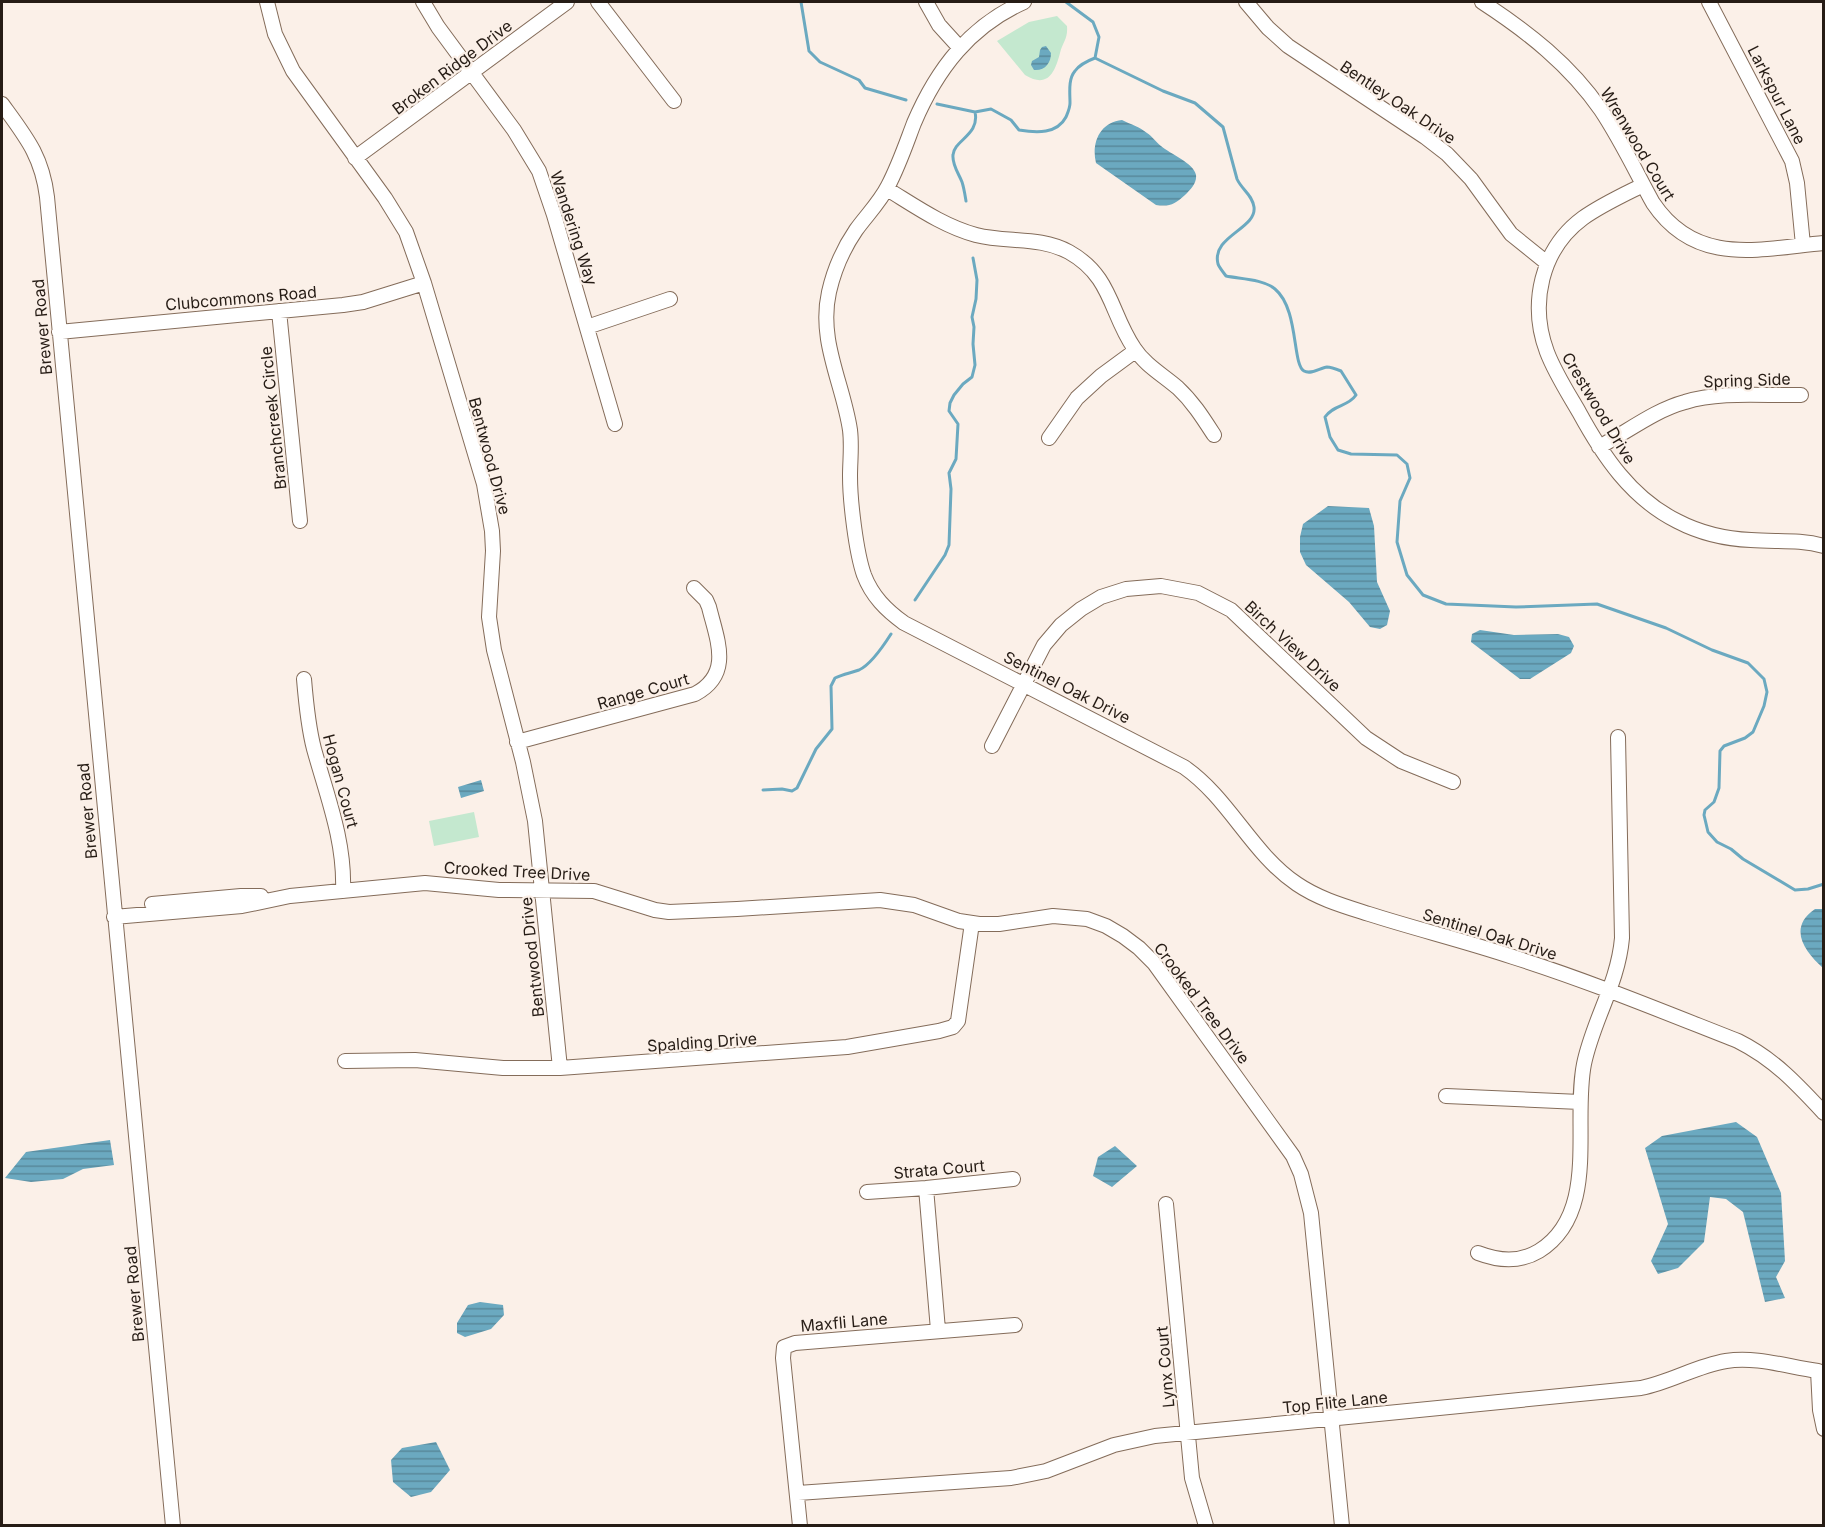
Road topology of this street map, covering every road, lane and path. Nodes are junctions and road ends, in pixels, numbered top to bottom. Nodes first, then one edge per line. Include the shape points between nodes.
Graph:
1 (267, 2) edge
2 (423, 2) edge
3 (567, 2) edge
4 (598, 2) edge
5 (927, 2) edge
6 (1024, 2) edge
7 (1246, 2) edge
8 (1482, 2) edge
9 (1709, 2) edge
10 (959, 47) junction
11 (471, 73) junction
12 (674, 102) dead end
13 (2, 104) edge
14 (355, 158) junction
15 (1642, 185) junction
16 (887, 189) junction
17 (1824, 243) edge
18 (1803, 245) junction
19 (1547, 263) junction
20 (424, 283) junction
21 (670, 299) dead end
22 (279, 311) junction
23 (587, 327) junction
24 (59, 332) junction
25 (1135, 351) junction
26 (1801, 395) dead end
27 (615, 424) dead end
28 (1214, 435) dead end
29 (1049, 438) dead end
30 (1599, 447) junction
31 (300, 521) dead end
32 (1824, 546) edge
33 (694, 588) dead end
34 (304, 680) dead end
35 (1023, 684) junction
36 (1618, 737) dead end
37 (517, 742) junction
38 (992, 746) dead end
39 (1453, 782) dead end
40 (343, 891) junction
41 (542, 891) junction
42 (113, 913) junction
43 (972, 923) junction
44 (1610, 992) junction
45 (345, 1061) dead end
46 (560, 1068) junction
47 (1446, 1096) dead end
48 (1580, 1102) junction
49 (1824, 1113) edge
50 (1013, 1179) dead end
51 (926, 1188) junction
52 (867, 1192) dead end
53 (1166, 1204) dead end
54 (1478, 1253) dead end
55 (1015, 1325) dead end
56 (938, 1330) junction
57 (1332, 1418) junction
58 (1824, 1430) edge
59 (1187, 1432) junction
60 (798, 1493) junction
61 (173, 1526) edge
62 (800, 1526) edge
63 (1206, 1526) edge
64 (1342, 1526) edge

1 - 14 street, Bentwood Drive via 275,34 293,71
2 - 11 street, Wandering Way
3 - 11 street, Broken Ridge Drive
4 - 12 street
5 - 10 street via 939,25
6 - 10 street, Sentinel Oak Drive
7 - 19 street, Bentley Oak Drive via 1268,28 1303,57 1447,154 1471,179 1511,234
8 - 15 street, Wrenwood Court via 1527,33 1572,74 1616,134
9 - 18 street, Larkspur Lane via 1792,161
10 - 16 street, Sentinel Oak Drive via 936,78
11 - 14 street, Broken Ridge Drive
11 - 23 street, Wandering Way via 514,130 538,171
13 - 24 street, Brewer Road via 43,171
14 - 20 street, Bentwood Drive via 400,220
15 - 18 street, Wrenwood Court via 1667,222 1710,247 1738,251
15 - 19 street, Crestwood Drive via 1581,219 1562,238
16 - 25 street via 954,228 977,235 1042,242 1069,252 1094,272 1109,294
16 - 35 street, Sentinel Oak Drive via 844,248 826,307 829,350 850,431 850,478 860,561 867,583 886,610
17 - 18 street, Wrenwood Court
19 - 30 street, Crestwood Drive via 1539,294 1541,334 1552,365
20 - 22 street, Clubcommons Road via 363,302
20 - 37 street, Bentwood Drive via 490,511 493,551 489,617
21 - 23 street
22 - 24 street, Clubcommons Road
22 - 31 street, Branchcreek Circle
23 - 27 street, Wandering Way
24 - 42 street, Brewer Road
25 - 28 street via 1189,399
25 - 29 street via 1077,398
26 - 30 street, Spring Side via 1705,397 1685,402
30 - 32 street, Crestwood Drive via 1638,495 1679,522 1739,540 1794,540
33 - 37 street, Range Court via 709,607 719,647 718,669 707,687 695,694
34 - 40 street, Hogan Court via 313,747 341,844
35 - 38 street, Birch View Drive
35 - 39 street, Birch View Drive via 1052,634 1090,603 1136,587 1186,590 1231,610 1378,748 1408,765
35 - 44 street, Sentinel Oak Drive via 1197,776 1223,801 1270,862 1311,892
36 - 44 street via 1622,938
37 - 41 street, Bentwood Drive via 535,821
40 - 41 street, Crooked Tree Drive via 425,884
40 - 42 street, Crooked Tree Drive via 242,906
41 - 43 street, Crooked Tree Drive via 594,891 655,910 676,912 880,900 914,905
41 - 46 street, Bentwood Drive
42 - 61 street, Brewer Road
43 - 46 street, Spalding Drive via 961,1008 953,1027 847,1047
43 - 57 street, Crooked Tree Drive via 999,924 1053,916 1100,923 1140,948 1187,1007 1282,1138 1301,1174 1311,1213
44 - 48 street via 1586,1056
44 - 49 street, Sentinel Oak Drive via 1755,1050 1792,1078
45 - 46 street, Spalding Drive via 394,1059 502,1068
47 - 48 street
48 - 54 street via 1578,1186 1562,1231 1546,1246 1520,1258 1494,1260
50 - 51 street, Strata Court
51 - 52 street, Strata Court
51 - 56 street
53 - 59 street, Lynx Court
55 - 56 street, Maxfli Lane
56 - 60 street, Maxfli Lane via 784,1347
57 - 58 street, Top Flite Lane via 1641,1388 1714,1364 1747,1360 1818,1371
57 - 59 street, Top Flite Lane
57 - 64 street, Crooked Tree Drive
59 - 60 street, Top Flite Lane via 1135,1439 1011,1478
59 - 63 street, Lynx Court via 1194,1488
60 - 62 street, Maxfli Lane

